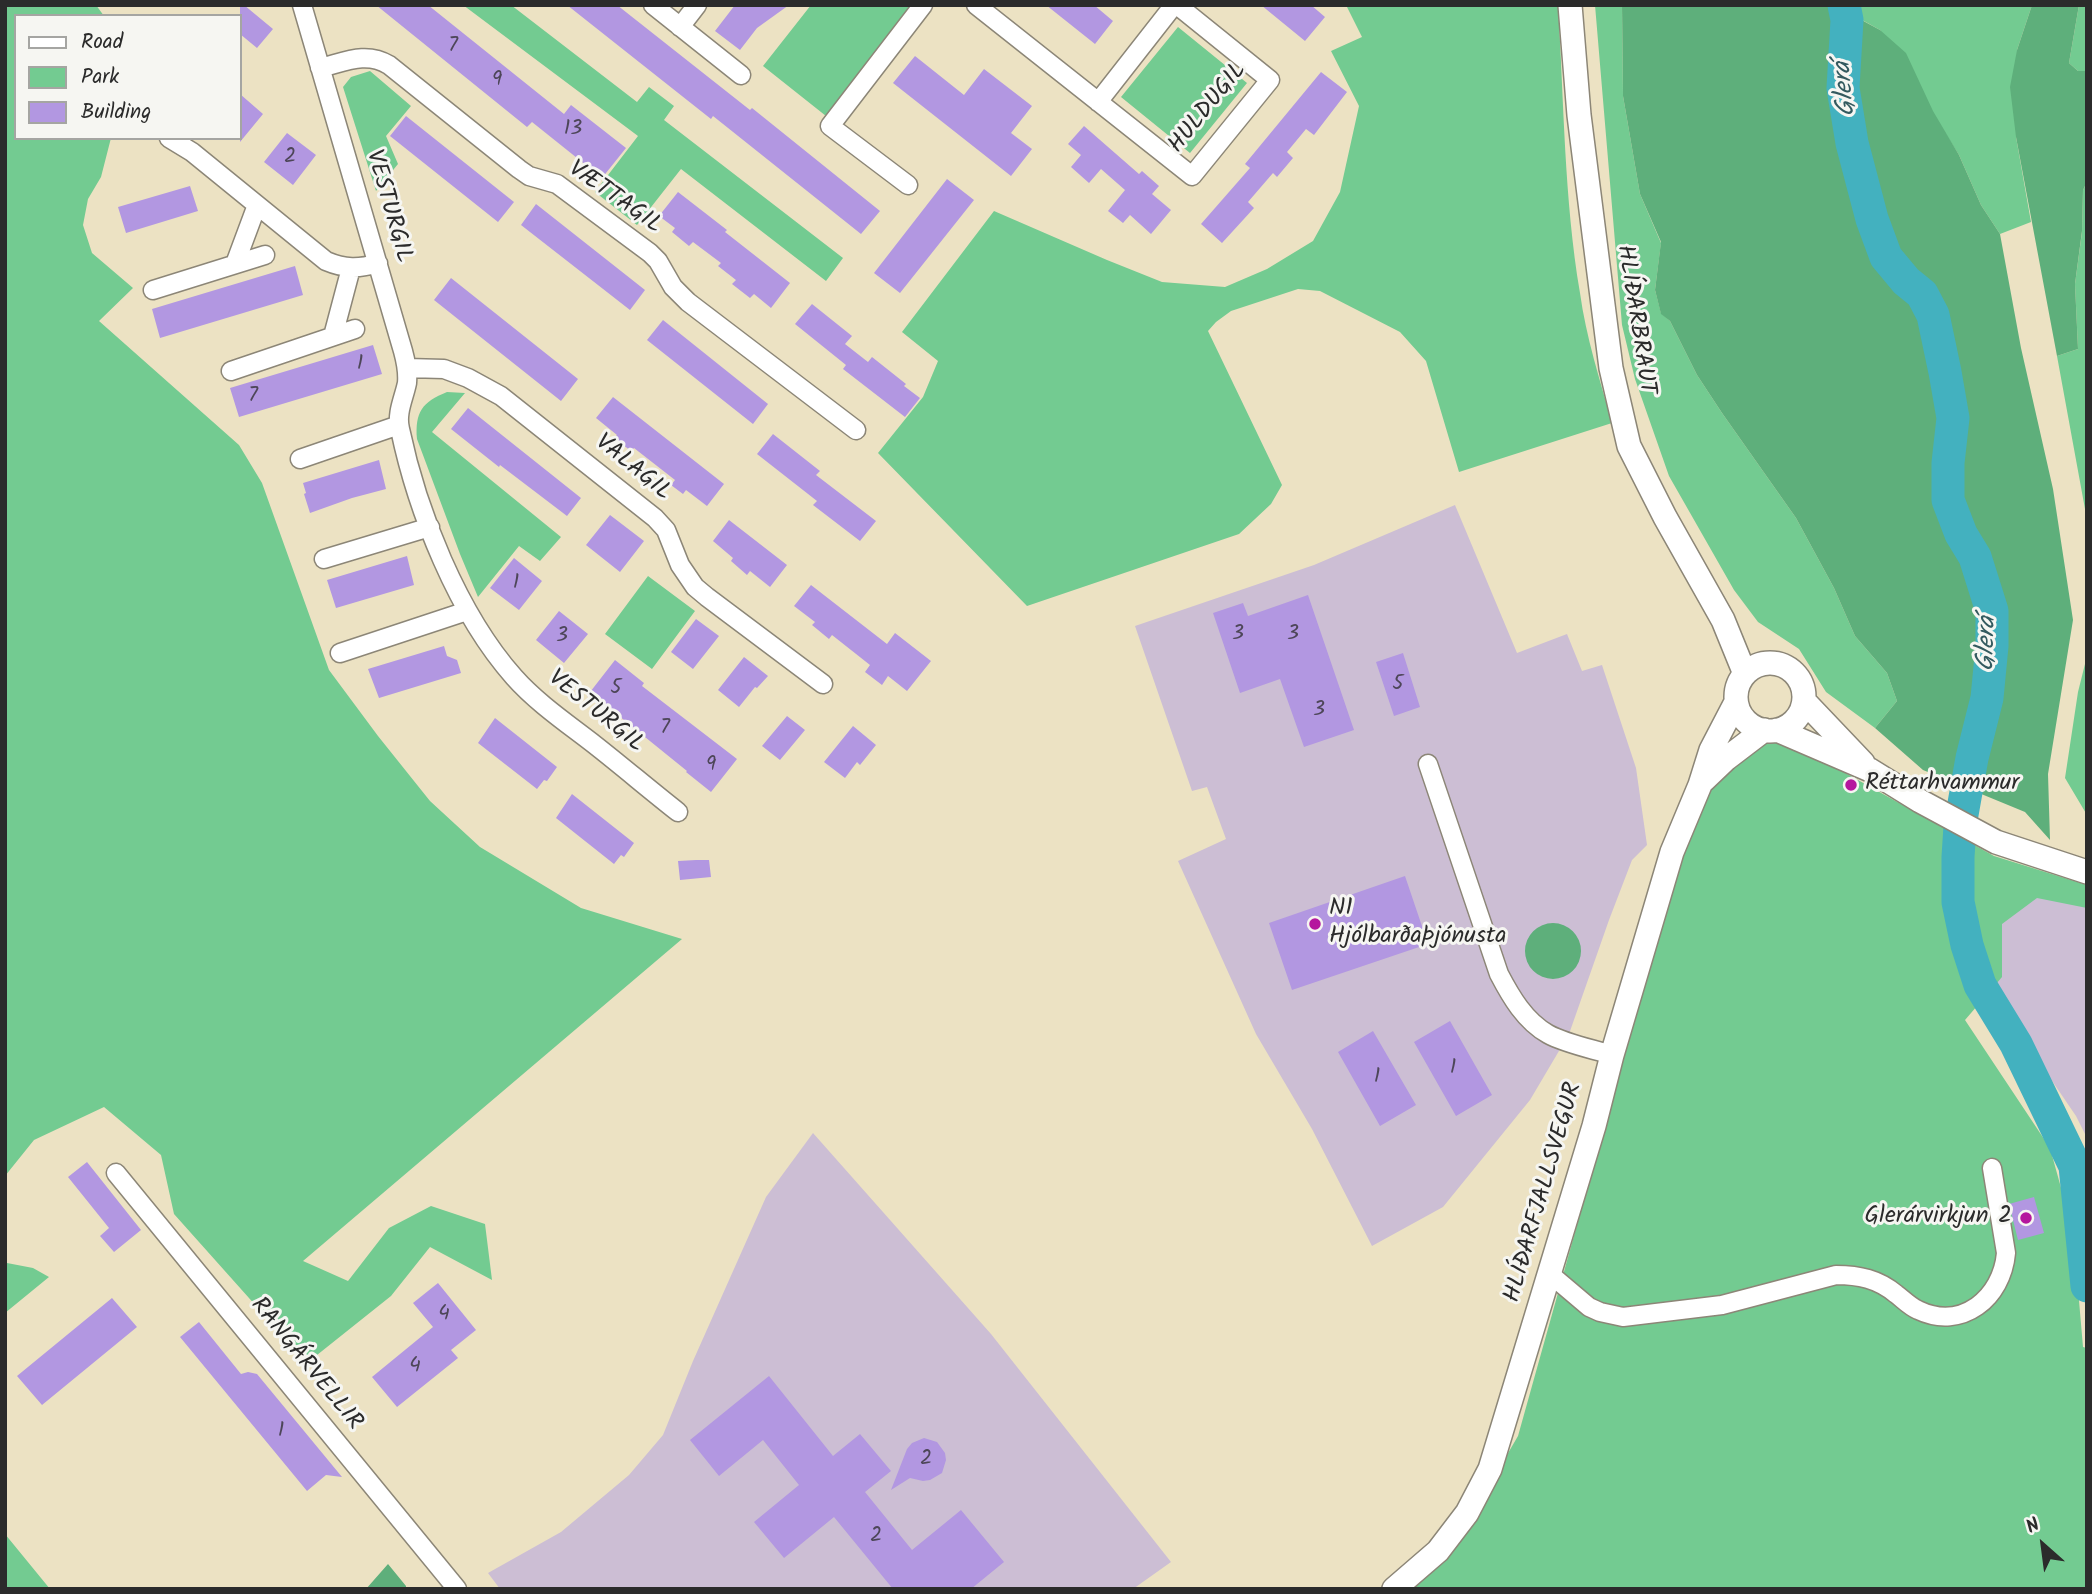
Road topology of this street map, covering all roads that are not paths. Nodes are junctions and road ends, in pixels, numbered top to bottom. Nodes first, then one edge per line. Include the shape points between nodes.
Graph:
1 (302, 5) edge
2 (653, 5) edge
3 (697, 5) edge
4 (923, 5) edge
5 (976, 5) edge
6 (1176, 5) edge
7 (1570, 5) edge
8 (680, 26) junction
9 (320, 68) junction
10 (741, 75) dead end
11 (1098, 102) junction
12 (172, 140) edge
13 (908, 185) dead end
14 (257, 205) junction
15 (265, 255) dead end
16 (378, 263) junction
17 (235, 264) junction
18 (351, 268) junction
19 (153, 290) dead end
20 (355, 329) dead end
21 (333, 336) junction
22 (407, 368) junction
23 (231, 371) dead end
24 (398, 425) junction
25 (856, 430) dead end
26 (300, 459) dead end
27 (430, 527) junction
28 (324, 559) dead end
29 (467, 611) junction
30 (1723, 620) junction
31 (340, 653) dead end
32 (1766, 663) junction
33 (1745, 674) junction
34 (823, 684) dead end
35 (1804, 701) junction
36 (1736, 702) junction
37 (1771, 730) junction
38 (1429, 764) dead end
39 (1870, 770) junction
40 (1700, 785) junction
41 (678, 812) dead end
42 (2087, 872) edge
43 (1612, 1055) junction
44 (1992, 1168) dead end
45 (116, 1173) dead end
46 (1550, 1274) junction
47 (457, 1589) edge
48 (1394, 1589) edge

1 - 9 street, VESTURGIL
2 - 8 street
3 - 8 street
4 - 13 street via 831,125
5 - 11 street, HULDUGIL
6 - 11 street, HULDUGIL
6 - 11 street, HULDUGIL via 1270,80 1192,176
7 - 30 main road, HLÍÐARBRAUT via 1611,368 1629,446
8 - 10 street
9 - 16 street, VESTURGIL
9 - 25 street, VÆTTAGIL via 367,57 389,65 519,169 557,184 650,253 688,302
12 - 14 street
14 - 17 street
14 - 18 street via 326,261
15 - 17 street
16 - 18 street
16 - 22 street, VESTURGIL
17 - 19 street
18 - 21 street
20 - 21 street
21 - 23 street
22 - 24 street, VESTURGIL
22 - 34 street, VALAGIL via 444,369 501,396 655,518 666,530 687,576 706,597
24 - 26 street
24 - 27 street, VESTURGIL
27 - 28 street
27 - 29 street, VESTURGIL
29 - 31 street
29 - 41 street, VESTURGIL via 516,679
30 - 32 main road, HLÍÐARBRAUT
30 - 33 main road, HLÍÐARBRAUT
32 - 33 main road
32 - 35 main road, HLÍÐARBRAUT via 1795,672
33 - 36 main road
35 - 37 main road via 1796,720
35 - 39 main road, HLÍÐARBRAUT
36 - 37 main road, HLÍÐARBRAUT via 1754,727
36 - 40 main road, HLÍÐARFJALLSVEGUR via 1711,750
37 - 39 main road, HLÍÐARBRAUT
37 - 40 main road, HLÍÐARFJALLSVEGUR via 1726,759
38 - 43 street via 1509,993 1549,1035
39 - 42 main road, HLÍÐARBRAUT via 1996,842
40 - 43 main road, HLÍÐARFJALLSVEGUR via 1672,852
43 - 46 main road, HLÍÐARFJALLSVEGUR
44 - 46 street via 2005,1266 1987,1298 1954,1315 1918,1310 1888,1287 1865,1277 1836,1275 1722,1305 1623,1317 1589,1307
45 - 47 street, RANGÁRVELLIR
46 - 48 main road, HLÍÐARFJALLSVEGUR via 1490,1469 1467,1513 1438,1550

